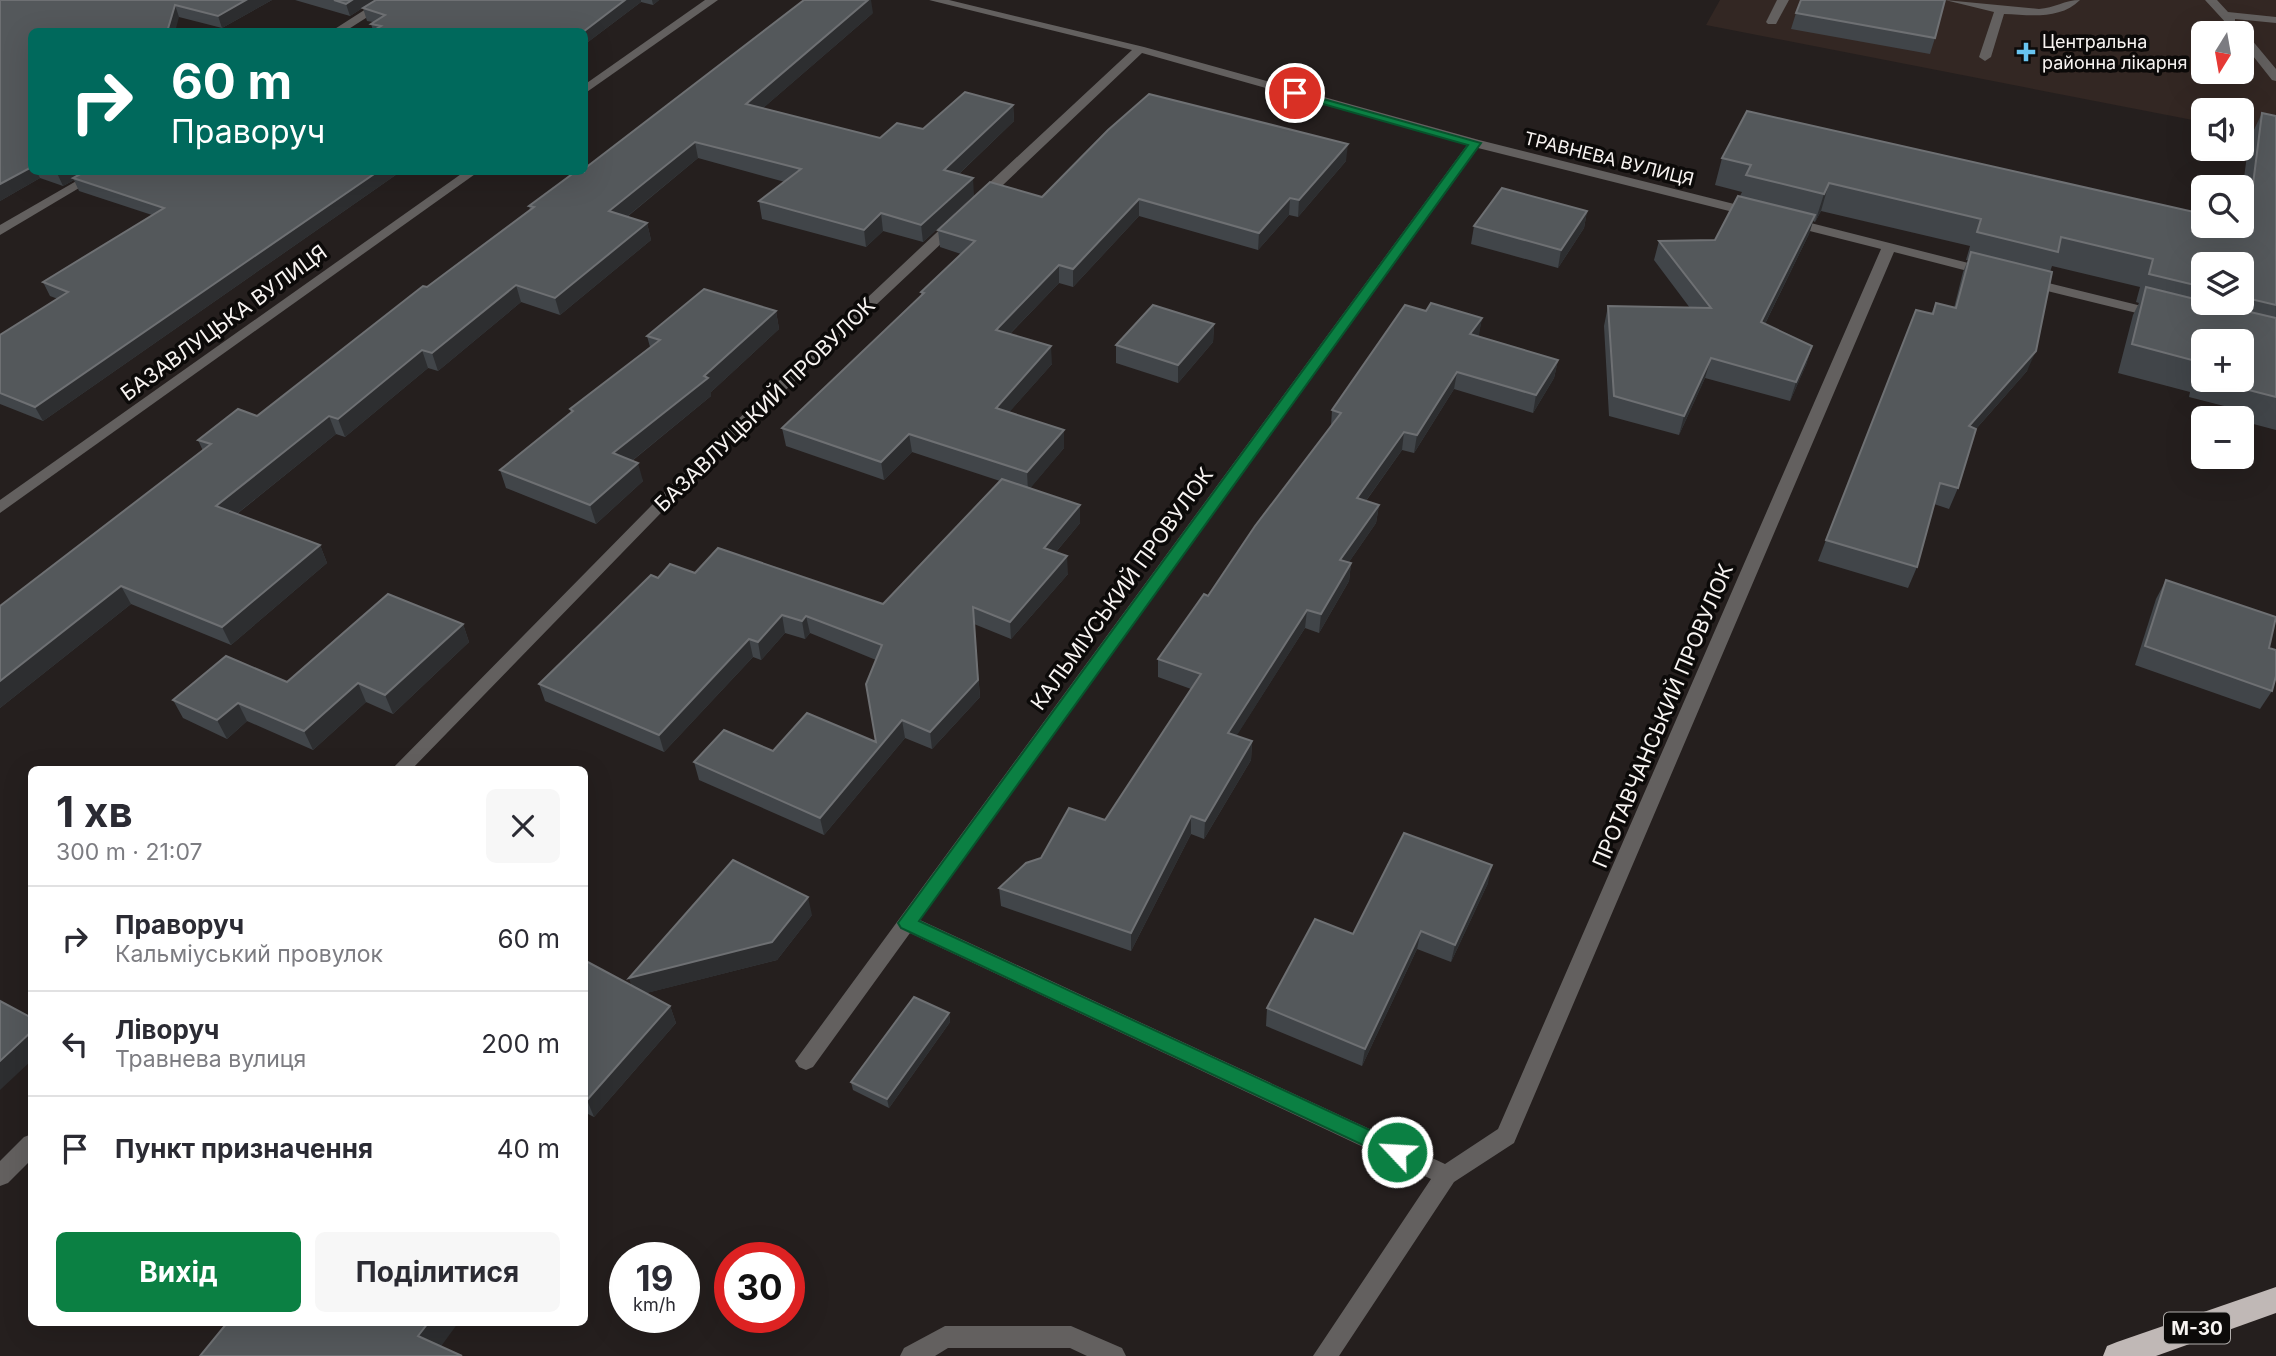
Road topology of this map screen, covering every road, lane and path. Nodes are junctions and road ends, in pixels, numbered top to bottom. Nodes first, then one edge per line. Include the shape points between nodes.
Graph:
1 (388, 0) edge
2 (712, 0) edge
3 (935, 0) edge
4 (1783, 0) edge
5 (1951, 0) edge
6 (2074, 0) edge
7 (2211, 0) edge
8 (2000, 10) junction
9 (2225, 15) junction
10 (2276, 20) edge
11 (2230, 21) edge
12 (1772, 22) dead end
13 (342, 28) edge
14 (1140, 49) junction
15 (2254, 50) edge
16 (1984, 57) dead end
17 (2276, 77) edge
18 (588, 88) edge
19 (1475, 143) junction
20 (95, 175) edge
21 (468, 175) edge
22 (0, 232) edge
23 (1889, 247) junction
24 (2169, 317) edge
25 (0, 508) edge
26 (404, 766) edge
27 (907, 923) junction
28 (806, 1061) dead end
29 (28, 1148) edge
30 (1446, 1175) junction
31 (0, 1177) edge
32 (2276, 1300) edge
33 (912, 1356) edge
34 (1114, 1356) edge
35 (1325, 1356) edge
36 (2117, 1356) edge

1 - 13 street
2 - 18 street
3 - 14 street, ТРАВНЕВА ВУЛИЦЯ
4 - 12 street
5 - 8 street
6 - 8 street via 2042,13
7 - 9 street
8 - 16 street
9 - 10 street
9 - 11 street
14 - 19 street, ТРАВНЕВА ВУЛИЦЯ
14 - 26 street, БАЗАВЛУЦЬКИЙ ПРОВУЛОК via 721,443
15 - 17 street
19 - 23 street, ТРАВНЕВА ВУЛИЦЯ
19 - 27 street, КАЛЬМІУСЬКИЙ ПРОВУЛОК
20 - 22 street
21 - 25 street, БАЗАВЛУЦЬКА ВУЛИЦЯ
23 - 24 street, ТРАВНЕВА ВУЛИЦЯ
23 - 30 street, ПРОТАВЧАНСЬКИЙ ПРОВУЛОК via 1506,1136
27 - 28 street, КАЛЬМІУСЬКИЙ ПРОВУЛОК
27 - 30 street
29 - 31 street
30 - 35 street
32 - 36 highway, М-30
33 - 34 street via 945,1337 1057,1337

